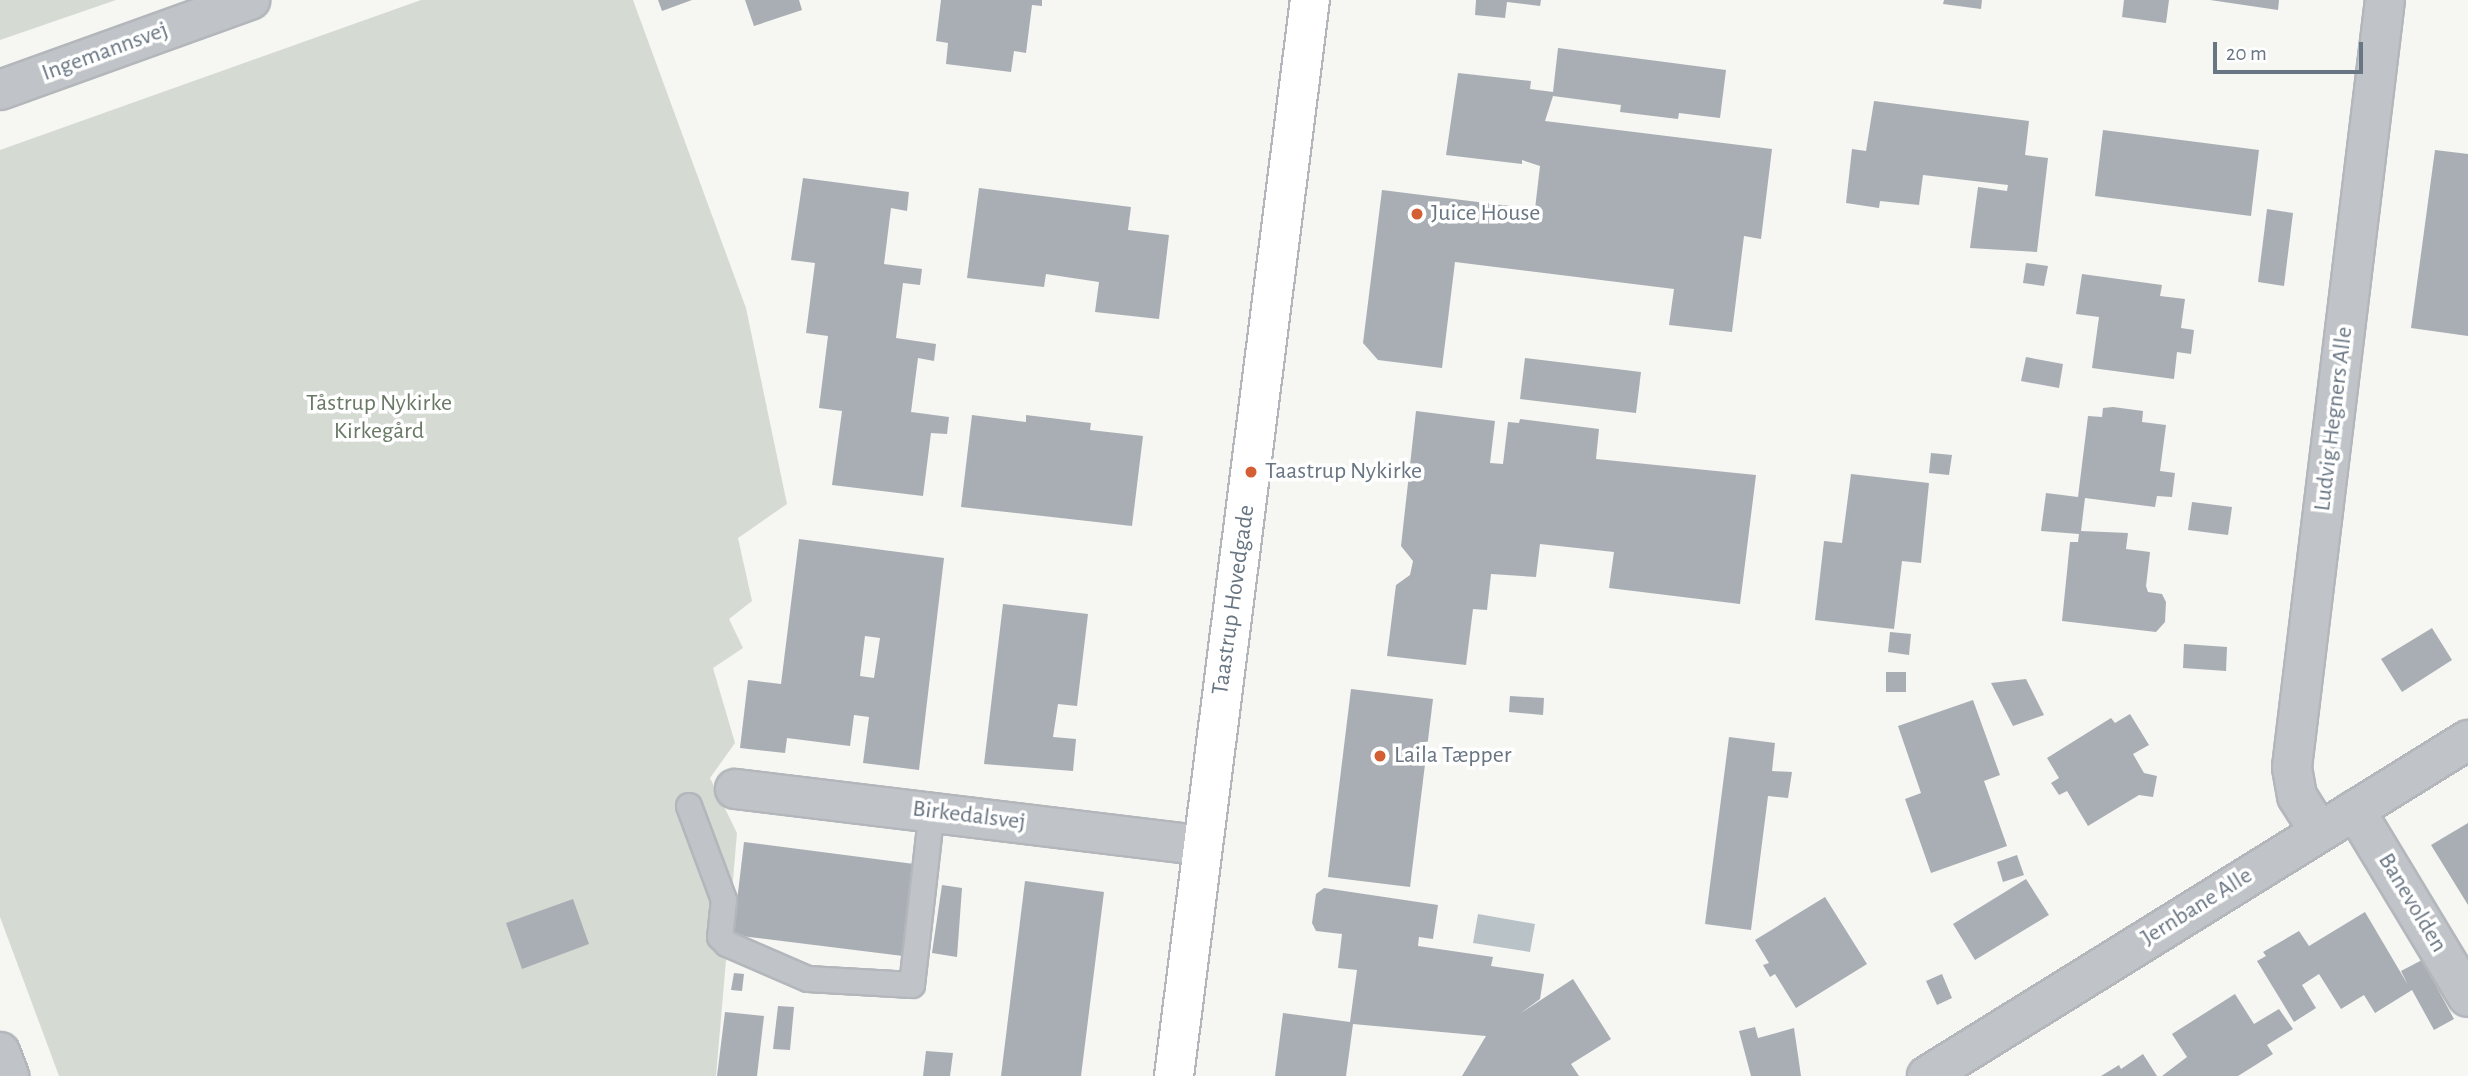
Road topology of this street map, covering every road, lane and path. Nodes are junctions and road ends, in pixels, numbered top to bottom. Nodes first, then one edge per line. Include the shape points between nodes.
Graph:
1 (250, 0) edge
2 (1310, 0) edge
3 (2385, 0) edge
4 (0, 90) edge
5 (2468, 740) edge
6 (735, 789) dead end
7 (689, 806) dead end
8 (932, 810) junction
9 (2355, 810) junction
10 (2319, 831) junction
11 (1203, 846) junction
12 (2468, 997) edge
13 (0, 1052) edge
14 (9, 1076) edge
15 (1174, 1076) edge
16 (1927, 1076) edge

1 - 4 street, Ingemannsvej
2 - 11 street, Taastrup Hovedgade
3 - 10 street, Ludvig Hegners Alle via 2292,767 2297,796
5 - 9 street, Jernbane Alle
6 - 8 street, Birkedalsvej
7 - 8 lane via 724,900 720,937 727,944 808,979 912,985
8 - 11 street, Birkedalsvej
9 - 10 street, Jernbane Alle
9 - 12 street, Banevolden
10 - 16 street, Jernbane Alle
11 - 15 street, Taastrup Hovedgade
13 - 14 street

